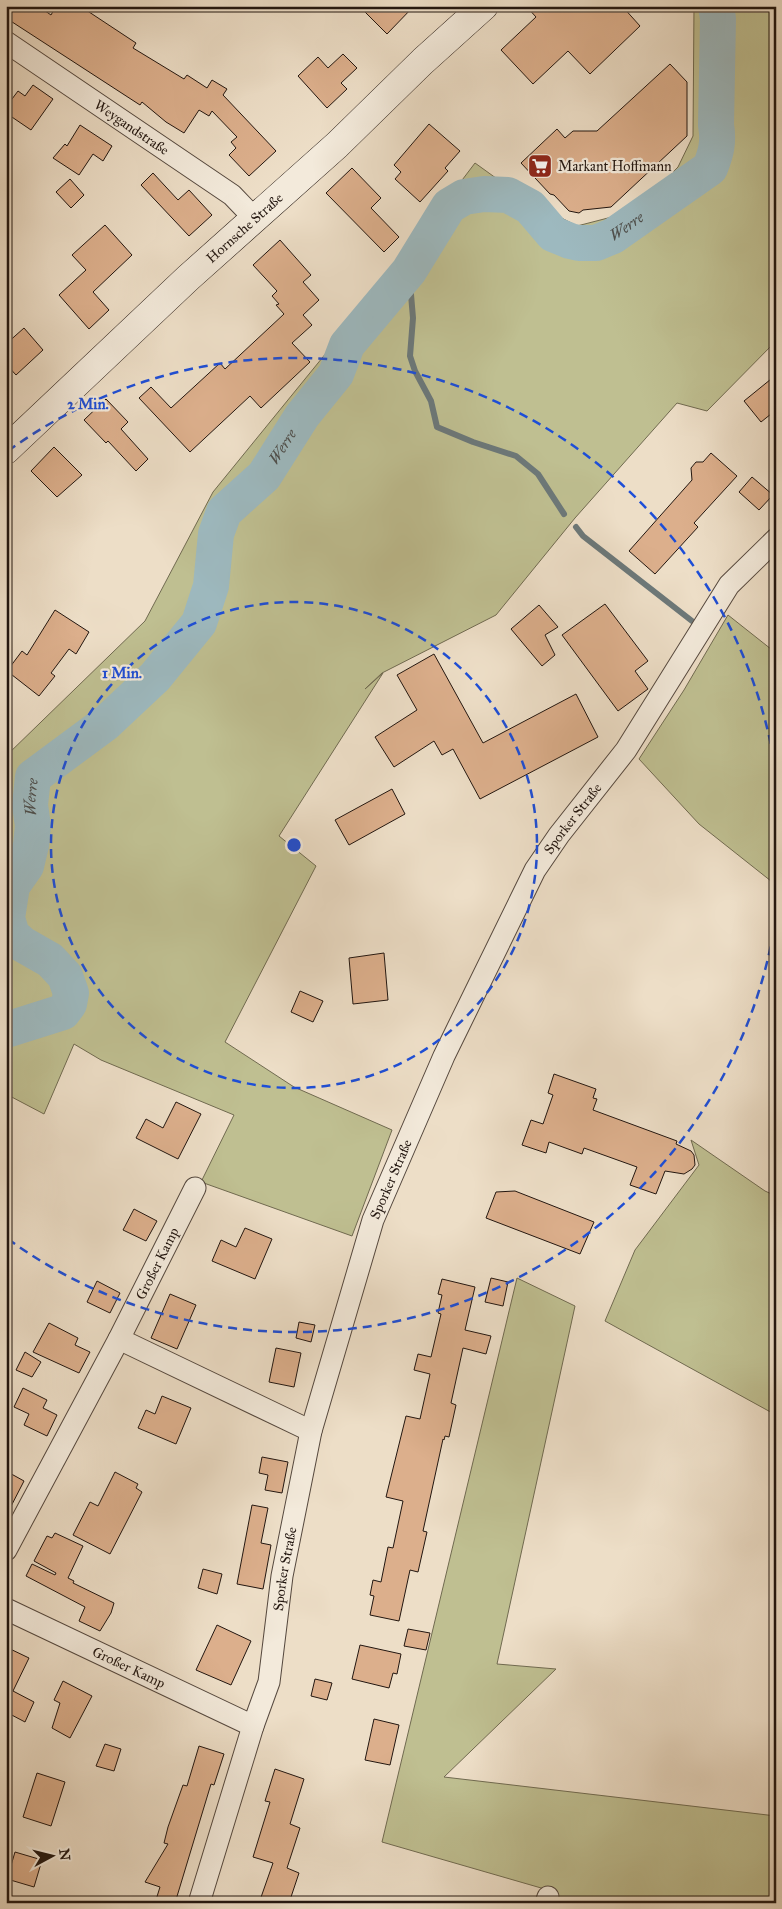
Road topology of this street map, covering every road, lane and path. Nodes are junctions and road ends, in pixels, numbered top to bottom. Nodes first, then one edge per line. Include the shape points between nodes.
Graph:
1 (484, 6) edge
2 (6, 42) edge
3 (255, 219) junction
4 (6, 450) edge
5 (776, 539) edge
6 (195, 1188) dead end
7 (119, 1340) junction
8 (311, 1431) junction
9 (6, 1550) edge
10 (6, 1609) edge
11 (253, 1726) junction
12 (199, 1903) edge

1 - 3 main road, Hornsche Straße
2 - 3 street, Weygandstraße via 232,195
3 - 4 main road, Hornsche Straße
5 - 8 street, Sporker Straße via 729,585 626,750 535,870 444,1056 373,1220
6 - 7 street, Großer Kamp
7 - 8 street
7 - 9 street, Großer Kamp
8 - 11 street, Sporker Straße via 282,1576 269,1682
10 - 11 street, Großer Kamp
11 - 12 street, Sporker Straße

